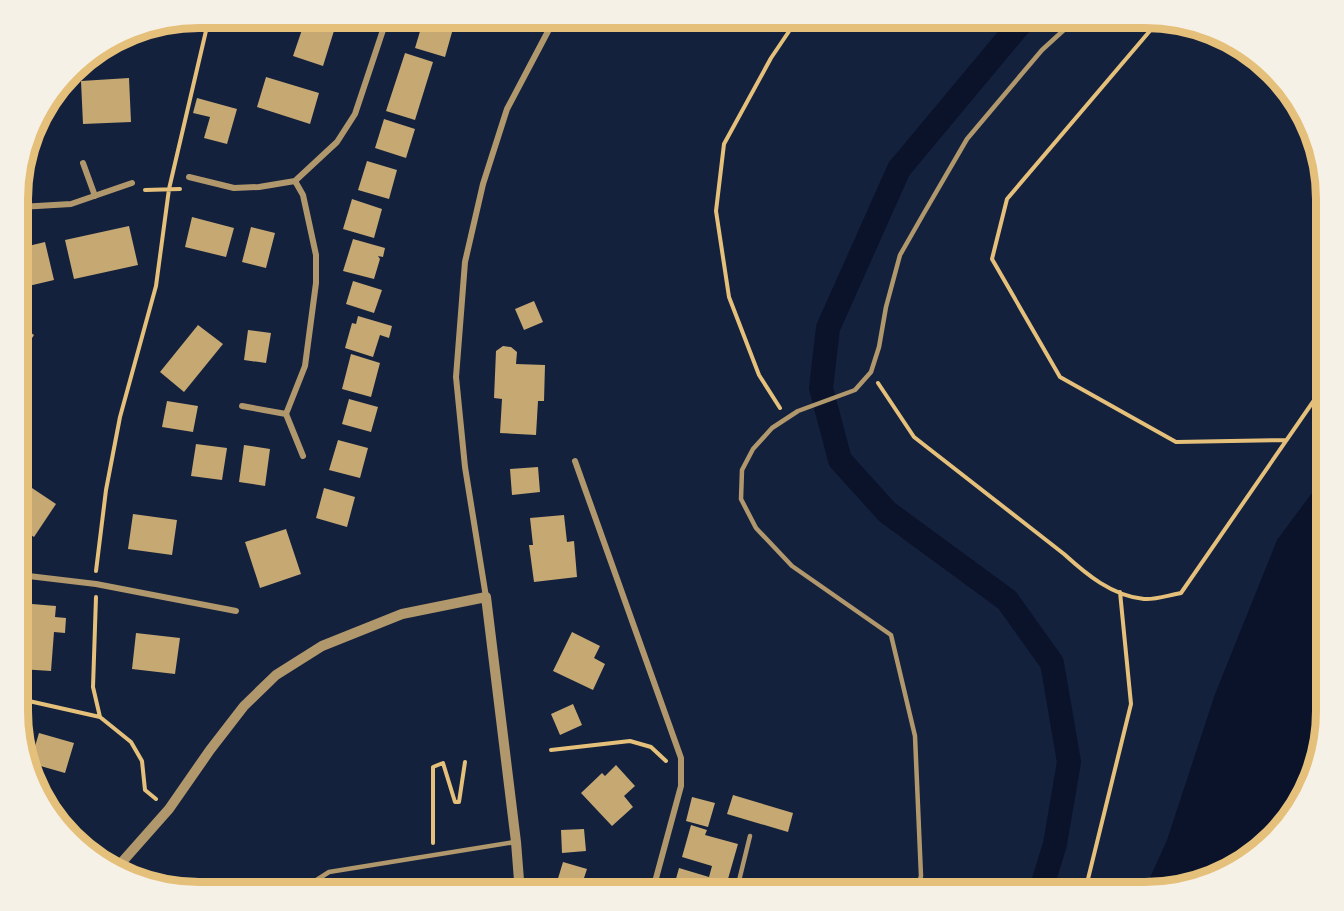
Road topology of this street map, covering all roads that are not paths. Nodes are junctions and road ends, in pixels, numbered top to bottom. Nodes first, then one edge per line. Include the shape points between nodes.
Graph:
1 (384, 28) edge
2 (550, 28) edge
3 (1065, 29) edge
4 (82, 163) dead end
5 (189, 177) road end
6 (295, 181) junction
7 (132, 183) road end
8 (94, 196) junction
9 (28, 207) edge
10 (242, 406) dead end
11 (285, 414) junction
12 (303, 456) dead end
13 (576, 461) dead end
14 (29, 576) edge
15 (486, 597) junction
16 (236, 611) dead end
17 (750, 836) dead end
18 (516, 842) junction
19 (121, 863) edge
20 (314, 882) edge
21 (519, 882) edge
22 (655, 882) edge
23 (739, 882) edge
24 (919, 882) edge

1 - 6 street via 355,114 337,142
2 - 15 street via 507,109 483,184 465,262 456,377 465,467
3 - 24 lane via 1042,50 967,139 929,203 900,255 871,372 855,390 798,411 772,428 753,449 742,470 741,499 756,528 792,566 891,635 915,736
4 - 8 street
5 - 6 street via 234,188
6 - 11 street via 303,195 316,255 316,283 305,366
7 - 8 street
8 - 9 street via 71,204
10 - 11 street
11 - 12 street
13 - 22 street via 681,758 681,786
14 - 16 street via 96,584
15 - 18 street
15 - 19 street via 402,614 322,646 276,675 244,706 169,809
17 - 23 lane
18 - 20 lane via 329,872
18 - 21 street

